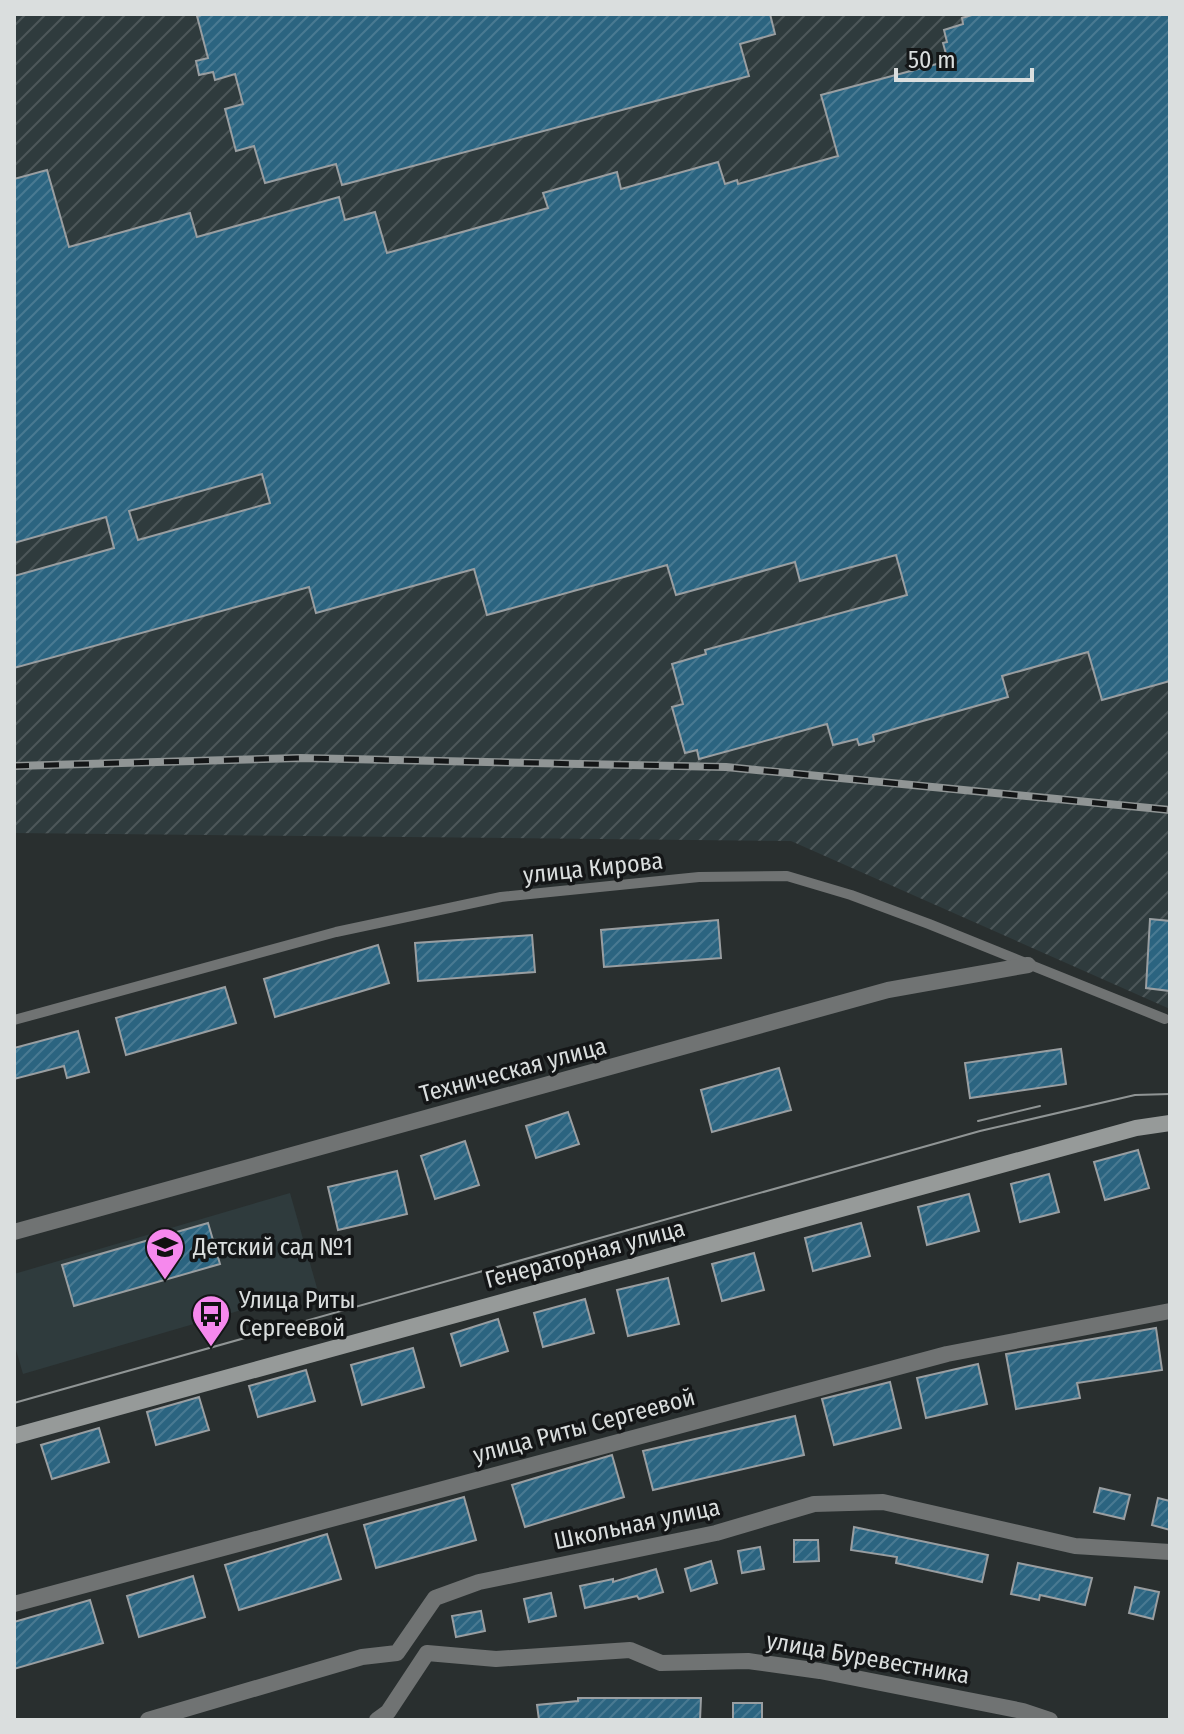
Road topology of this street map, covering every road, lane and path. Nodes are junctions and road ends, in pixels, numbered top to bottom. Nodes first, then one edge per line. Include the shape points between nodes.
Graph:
1 (1028, 965) junction
2 (1165, 1019) dead end
3 (14, 1020) edge
4 (1170, 1123) edge
5 (14, 1232) edge
6 (1170, 1311) edge
7 (14, 1436) edge
8 (1170, 1552) edge
9 (14, 1604) edge
10 (397, 1653) junction
11 (427, 1653) junction
12 (148, 1720) edge
13 (377, 1720) edge
14 (1050, 1720) edge

1 - 2 lane, улица Кирова
1 - 3 lane, улица Кирова via 864,899 787,876 699,877 501,897 336,932
1 - 5 street, Техническая улица via 888,990
4 - 7 main road, Генераторная улица via 1121,1132
6 - 9 street, улица Риты Сергеевой via 947,1354
8 - 10 street, Школьная улица via 1075,1546 883,1502 814,1504 716,1533 479,1582 435,1598
10 - 11 street, улица Буревестника
10 - 12 street via 362,1657
11 - 13 street via 388,1712
11 - 14 street, улица Буревестника via 496,1659 630,1650 661,1663 748,1661

